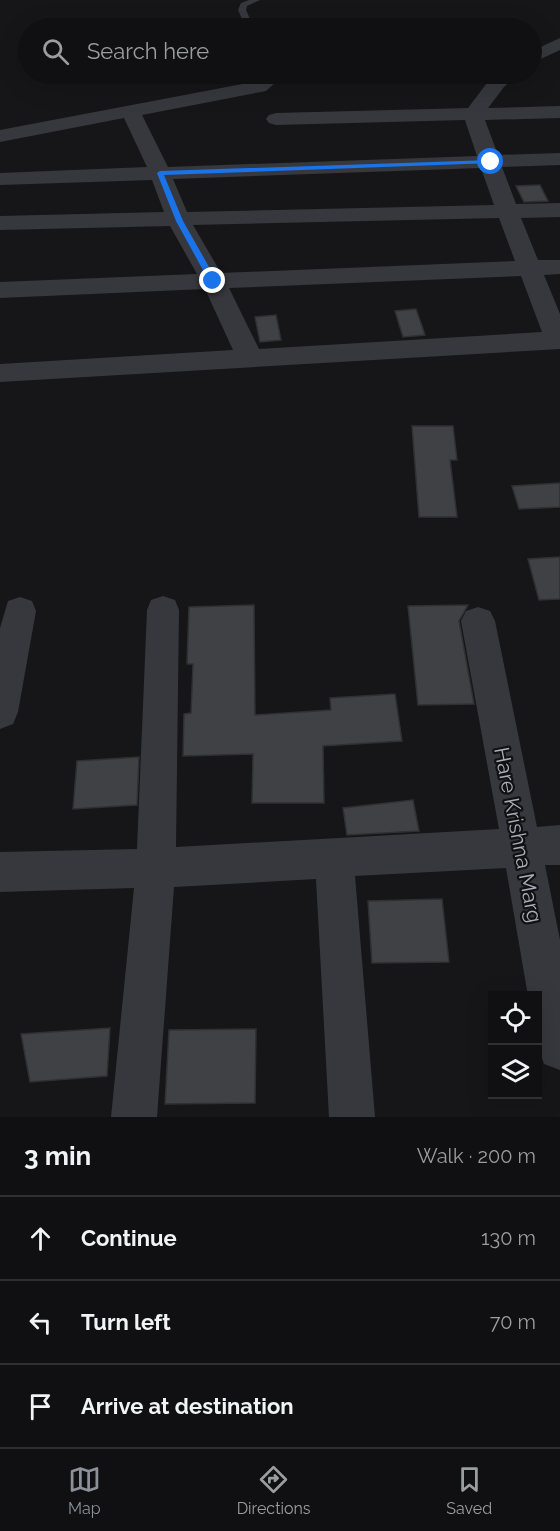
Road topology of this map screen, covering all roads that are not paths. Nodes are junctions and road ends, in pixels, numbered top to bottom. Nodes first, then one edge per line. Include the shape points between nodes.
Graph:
1 (256, 0) edge
2 (246, 18) edge
3 (560, 43) edge
4 (542, 52) edge
5 (264, 84) edge
6 (496, 84) edge
7 (560, 111) edge
8 (131, 112) junction
9 (473, 115) junction
10 (276, 119) dead end
11 (0, 136) edge
12 (560, 159) edge
13 (491, 162) junction
14 (160, 173) junction
15 (0, 179) edge
16 (560, 210) edge
17 (508, 213) junction
18 (179, 221) junction
19 (0, 224) edge
20 (560, 267) edge
21 (530, 268) junction
22 (213, 281) junction
23 (0, 290) edge
24 (559, 341) edge
25 (251, 360) junction
26 (0, 373) edge
27 (163, 610) dead end
28 (20, 611) dead end
29 (478, 621) dead end
30 (0, 712) edge
31 (560, 845) edge
32 (520, 847) junction
33 (334, 857) junction
34 (156, 868) junction
35 (0, 872) edge
36 (560, 1048) edge
37 (134, 1117) edge
38 (352, 1117) edge

1 - 2 lane via 244,5
3 - 4 street
5 - 8 street
6 - 9 street
7 - 9 street
8 - 11 street
8 - 14 street
9 - 10 street
9 - 13 street
12 - 13 street
13 - 14 street
13 - 17 street
14 - 15 street
14 - 18 street
16 - 17 street
17 - 18 street
17 - 21 street
18 - 19 street
18 - 22 street
20 - 21 street
21 - 22 street
21 - 24 street
22 - 23 street
22 - 25 street
24 - 25 street
25 - 26 street
27 - 34 street
28 - 30 street
29 - 32 street, Hare Krishna Marg
31 - 32 street
32 - 33 street
32 - 36 street, Hare Krishna Marg
33 - 34 street
33 - 38 street
34 - 35 street
34 - 37 street

